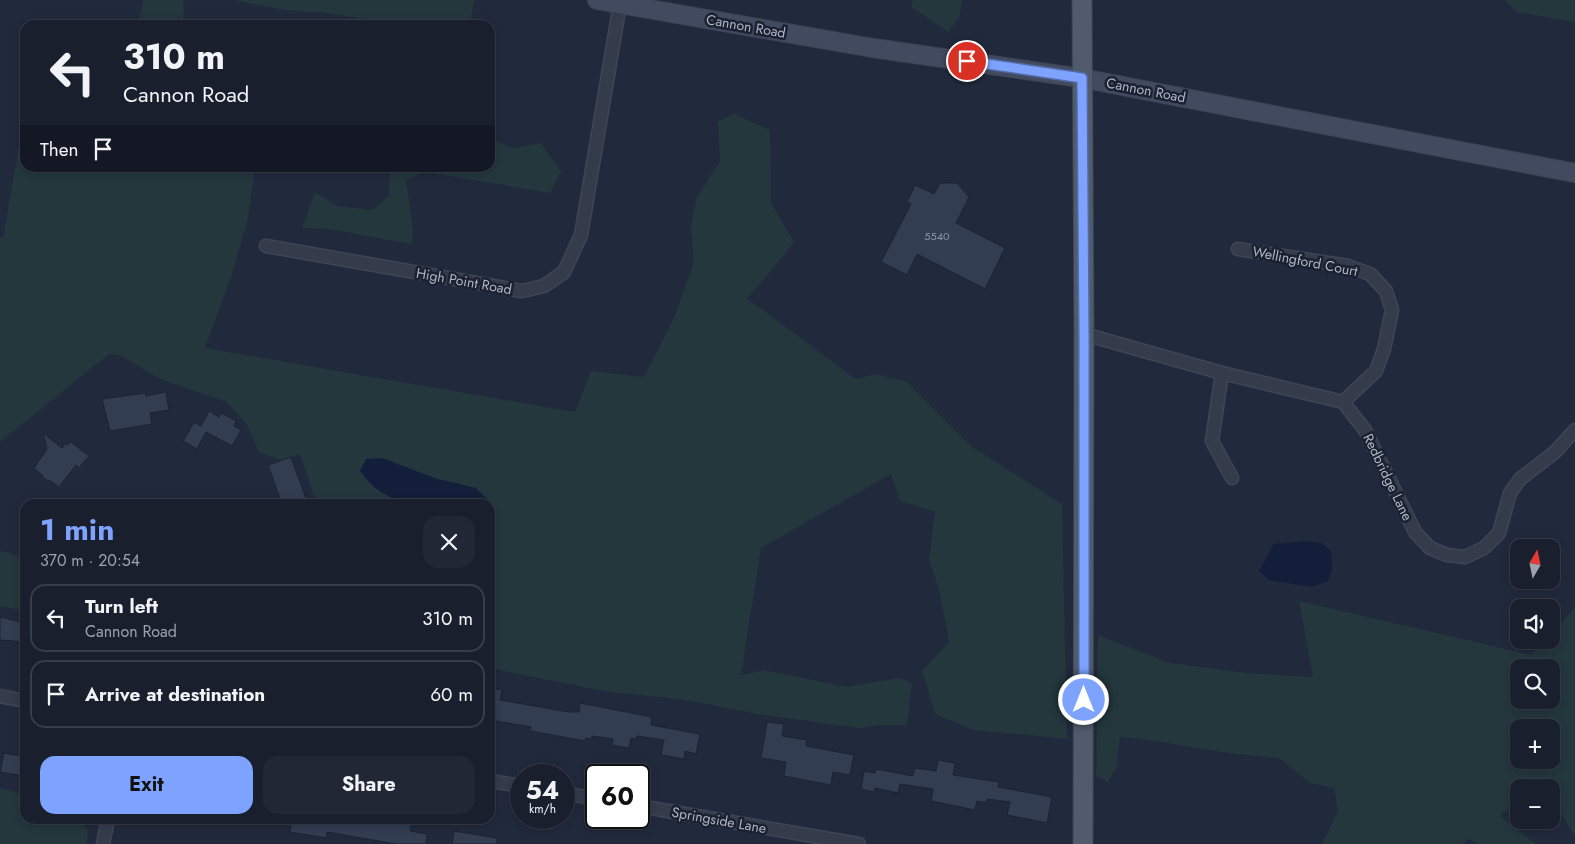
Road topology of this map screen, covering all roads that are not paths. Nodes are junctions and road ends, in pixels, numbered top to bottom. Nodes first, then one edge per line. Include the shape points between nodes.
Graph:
1 (597, 0) edge
2 (1082, 0) edge
3 (620, 4) junction
4 (1082, 78) junction
5 (1575, 173) edge
6 (266, 246) dead end
7 (1238, 249) dead end
8 (1084, 334) junction
9 (1222, 373) junction
10 (1343, 402) junction
11 (1575, 430) edge
12 (1232, 478) dead end
13 (0, 696) edge
14 (20, 700) edge
15 (495, 782) edge
16 (510, 784) edge
17 (650, 808) edge
18 (107, 824) edge
19 (103, 844) edge
20 (859, 844) edge
21 (1083, 844) edge

1 - 3 main road, Cannon Road
2 - 4 main road
3 - 4 main road, Cannon Road via 872,48
3 - 6 street, High Point Road via 581,235 564,272 544,286 522,291
4 - 5 main road, Cannon Road
4 - 8 main road
7 - 10 street, Wellingford Court via 1348,266 1370,274 1386,291 1392,310 1376,371
8 - 9 street
8 - 21 main road
9 - 10 street
9 - 12 street via 1212,441
10 - 11 street, Redbridge Lane via 1365,430 1415,532 1430,548 1447,555 1465,557 1484,548 1499,533 1510,494 1520,479 1555,452
13 - 14 street
15 - 16 street
17 - 20 street, Springside Lane
18 - 19 street

